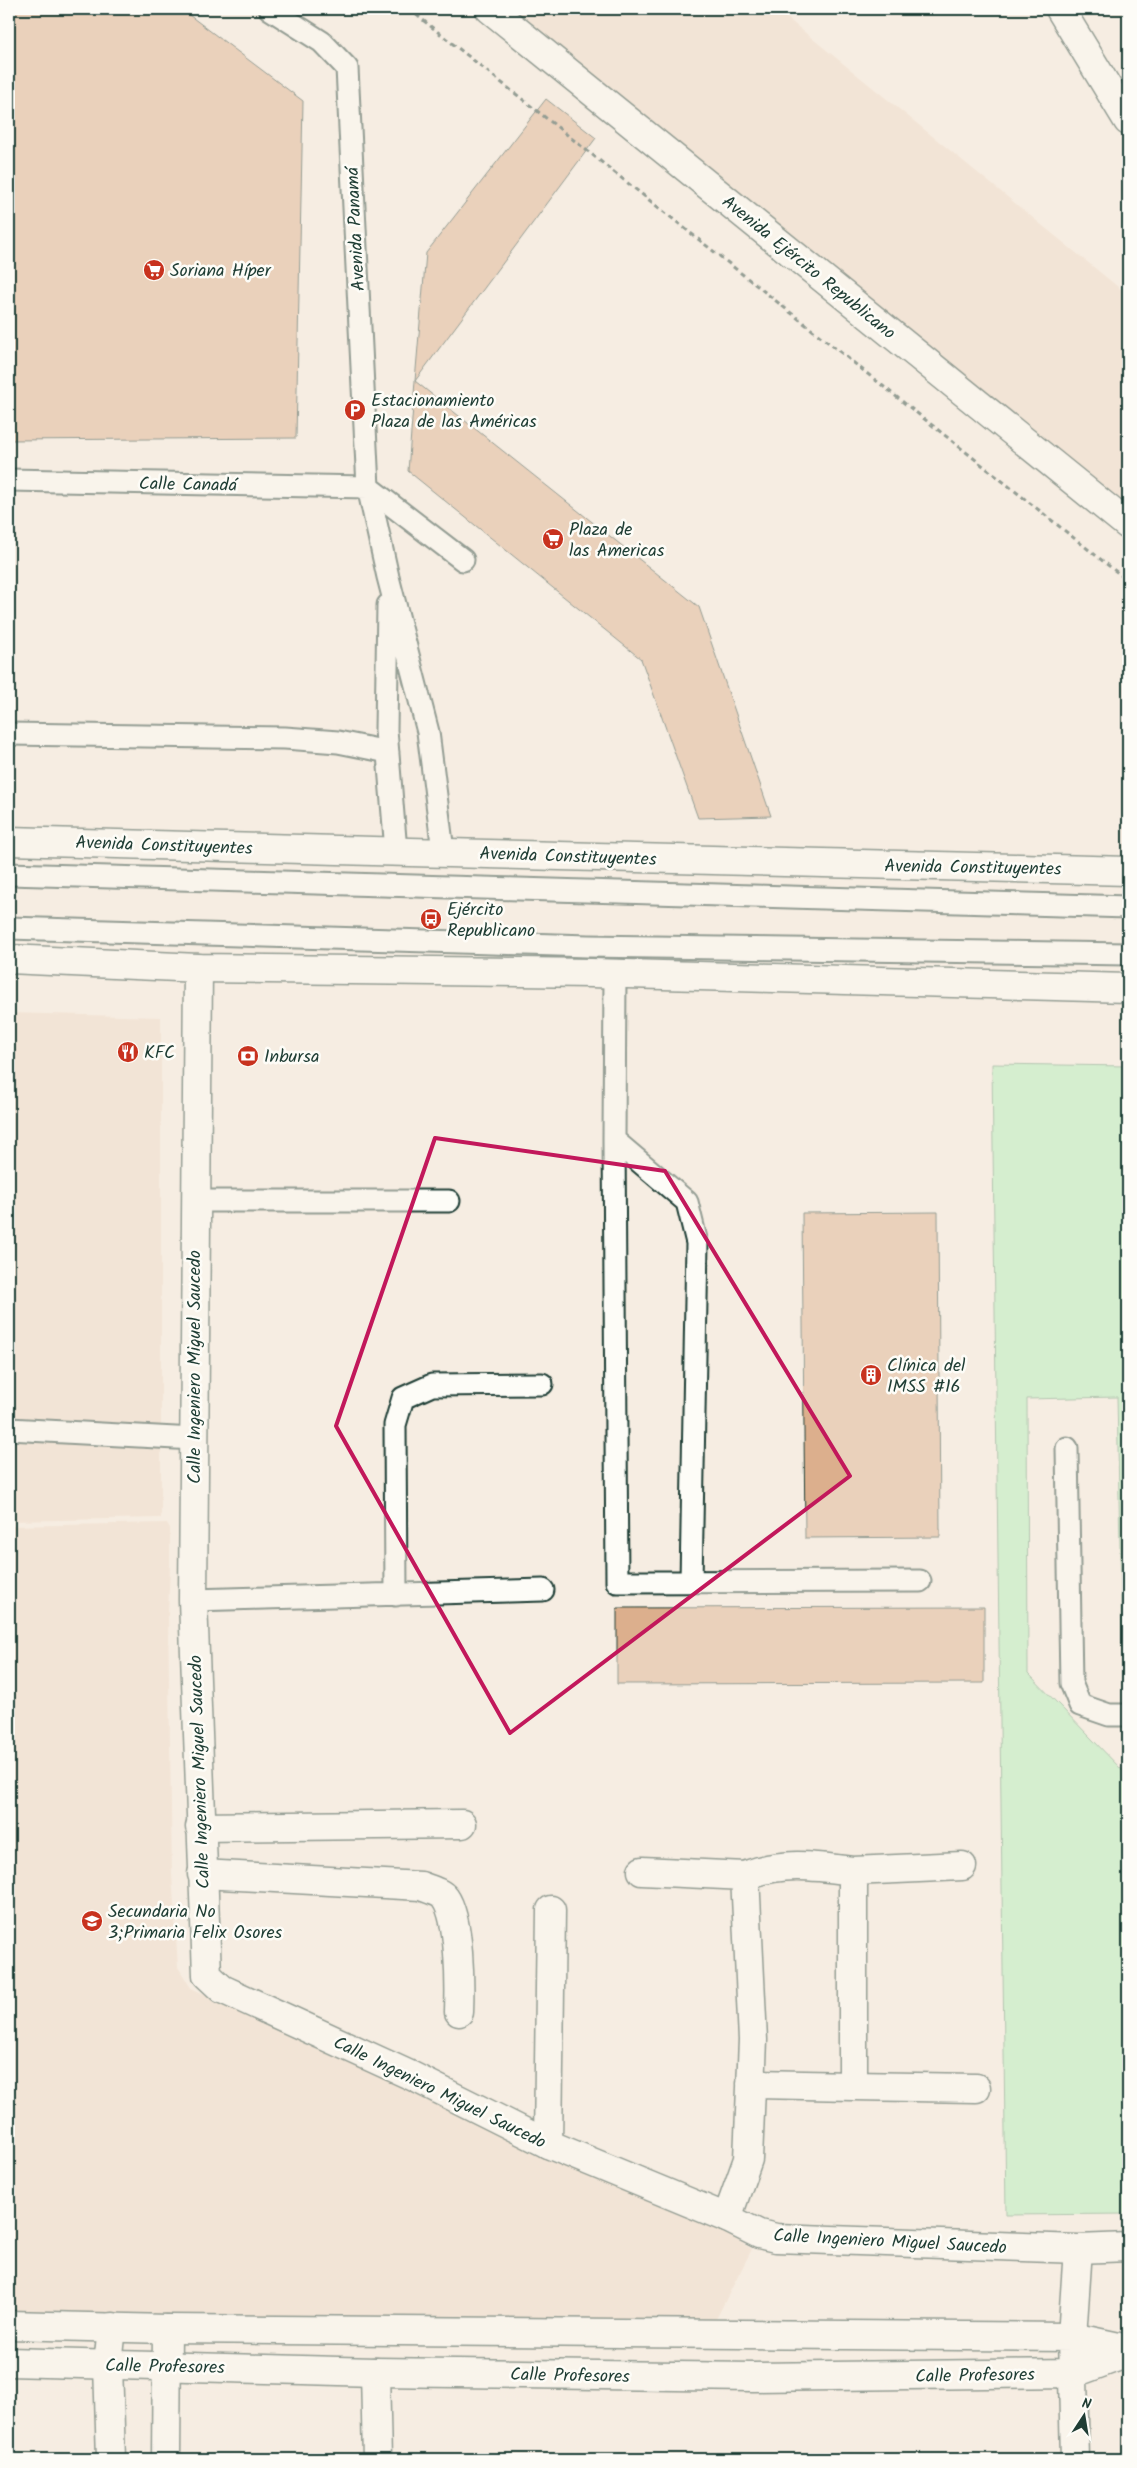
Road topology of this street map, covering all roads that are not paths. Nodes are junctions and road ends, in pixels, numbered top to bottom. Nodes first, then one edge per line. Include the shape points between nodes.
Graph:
1 (270, 9) edge
2 (490, 9) edge
3 (1060, 9) edge
4 (1128, 121) edge
5 (9, 480) edge
6 (368, 487) junction
7 (1128, 524) edge
8 (462, 560) dead end
9 (388, 577) junction
10 (9, 734) edge
11 (388, 752) junction
12 (9, 841) edge
13 (396, 851) junction
14 (443, 852) junction
15 (1128, 871) edge
16 (9, 874) edge
17 (1128, 907) edge
18 (9, 928) edge
19 (1128, 954) edge
20 (9, 959) edge
21 (198, 968) junction
22 (614, 975) junction
23 (1128, 988) edge
24 (614, 1140) junction
25 (195, 1201) junction
26 (449, 1202) dead end
27 (542, 1384) dead end
28 (9, 1429) edge
29 (194, 1439) junction
30 (1067, 1448) dead end
31 (920, 1581) dead end
32 (691, 1582) junction
33 (543, 1590) dead end
34 (396, 1595) junction
35 (193, 1600) junction
36 (1128, 1715) edge
37 (462, 1824) dead end
38 (200, 1827) junction
39 (962, 1866) dead end
40 (642, 1871) dead end
41 (852, 1871) junction
42 (202, 1874) junction
43 (745, 1876) junction
44 (551, 1910) dead end
45 (460, 2012) dead end
46 (751, 2084) junction
47 (852, 2086) junction
48 (976, 2088) dead end
49 (548, 2144) junction
50 (727, 2218) junction
51 (1128, 2247) edge
52 (1078, 2249) junction
53 (9, 2324) edge
54 (112, 2326) junction
55 (167, 2329) junction
56 (1072, 2337) junction
57 (1128, 2349) edge
58 (1128, 2353) edge
59 (9, 2362) edge
60 (108, 2364) junction
61 (165, 2366) junction
62 (374, 2372) junction
63 (1074, 2373) junction
64 (111, 2459) edge
65 (166, 2459) edge
66 (377, 2459) edge
67 (1075, 2459) edge

1 - 6 lane, Avenida Panamá via 322,42 347,68
2 - 7 street, Avenida Ejército Republicano
3 - 4 street
5 - 6 lane, Calle Canadá
6 - 8 lane
6 - 9 lane, Avenida Panamá
9 - 11 lane
9 - 14 lane via 428,732
10 - 11 lane via 286,738 338,742
11 - 13 lane
12 - 13 street, Avenida Constituyentes
13 - 14 street, Avenida Constituyentes
14 - 15 street, Avenida Constituyentes
16 - 17 lane
18 - 19 lane via 598,946
20 - 21 street
21 - 22 street
21 - 25 street, Calle Ingeniero Miguel Saucedo
22 - 23 street
22 - 24 lane
24 - 32 lane via 687,1202 697,1244
24 - 32 lane via 617,1582
25 - 26 lane
25 - 29 street, Calle Ingeniero Miguel Saucedo
27 - 34 lane via 432,1385 403,1398 395,1425
28 - 29 lane
29 - 35 street, Calle Ingeniero Miguel Saucedo
30 - 36 lane via 1071,1683 1080,1706 1109,1715
31 - 32 lane
33 - 34 lane
34 - 35 lane
35 - 38 street, Calle Ingeniero Miguel Saucedo
37 - 38 street
38 - 42 street, Calle Ingeniero Miguel Saucedo
39 - 41 street
40 - 43 street
41 - 43 street via 811,1865 782,1866
41 - 47 street
42 - 45 street via 421,1886 444,1896 453,1911
42 - 49 street, Calle Ingeniero Miguel Saucedo via 207,1975 222,1989 412,2076
43 - 46 street via 753,2040
44 - 49 street
46 - 47 street
46 - 50 street via 748,2159
47 - 48 street
49 - 50 street, Calle Ingeniero Miguel Saucedo
50 - 52 street, Calle Ingeniero Miguel Saucedo via 759,2234 776,2238
51 - 52 street, Calle Ingeniero Miguel Saucedo
52 - 56 street
53 - 54 street, Calle Profesores
54 - 55 street, Calle Profesores
54 - 60 street
55 - 56 street, Calle Profesores
55 - 61 street
56 - 57 street, Calle Profesores
56 - 63 street
58 - 63 street, Calle Profesores
59 - 60 street, Calle Profesores
60 - 61 street, Calle Profesores
60 - 64 street
61 - 62 street, Calle Profesores
61 - 65 street
62 - 63 street, Calle Profesores via 753,2377
62 - 66 street
63 - 67 street

